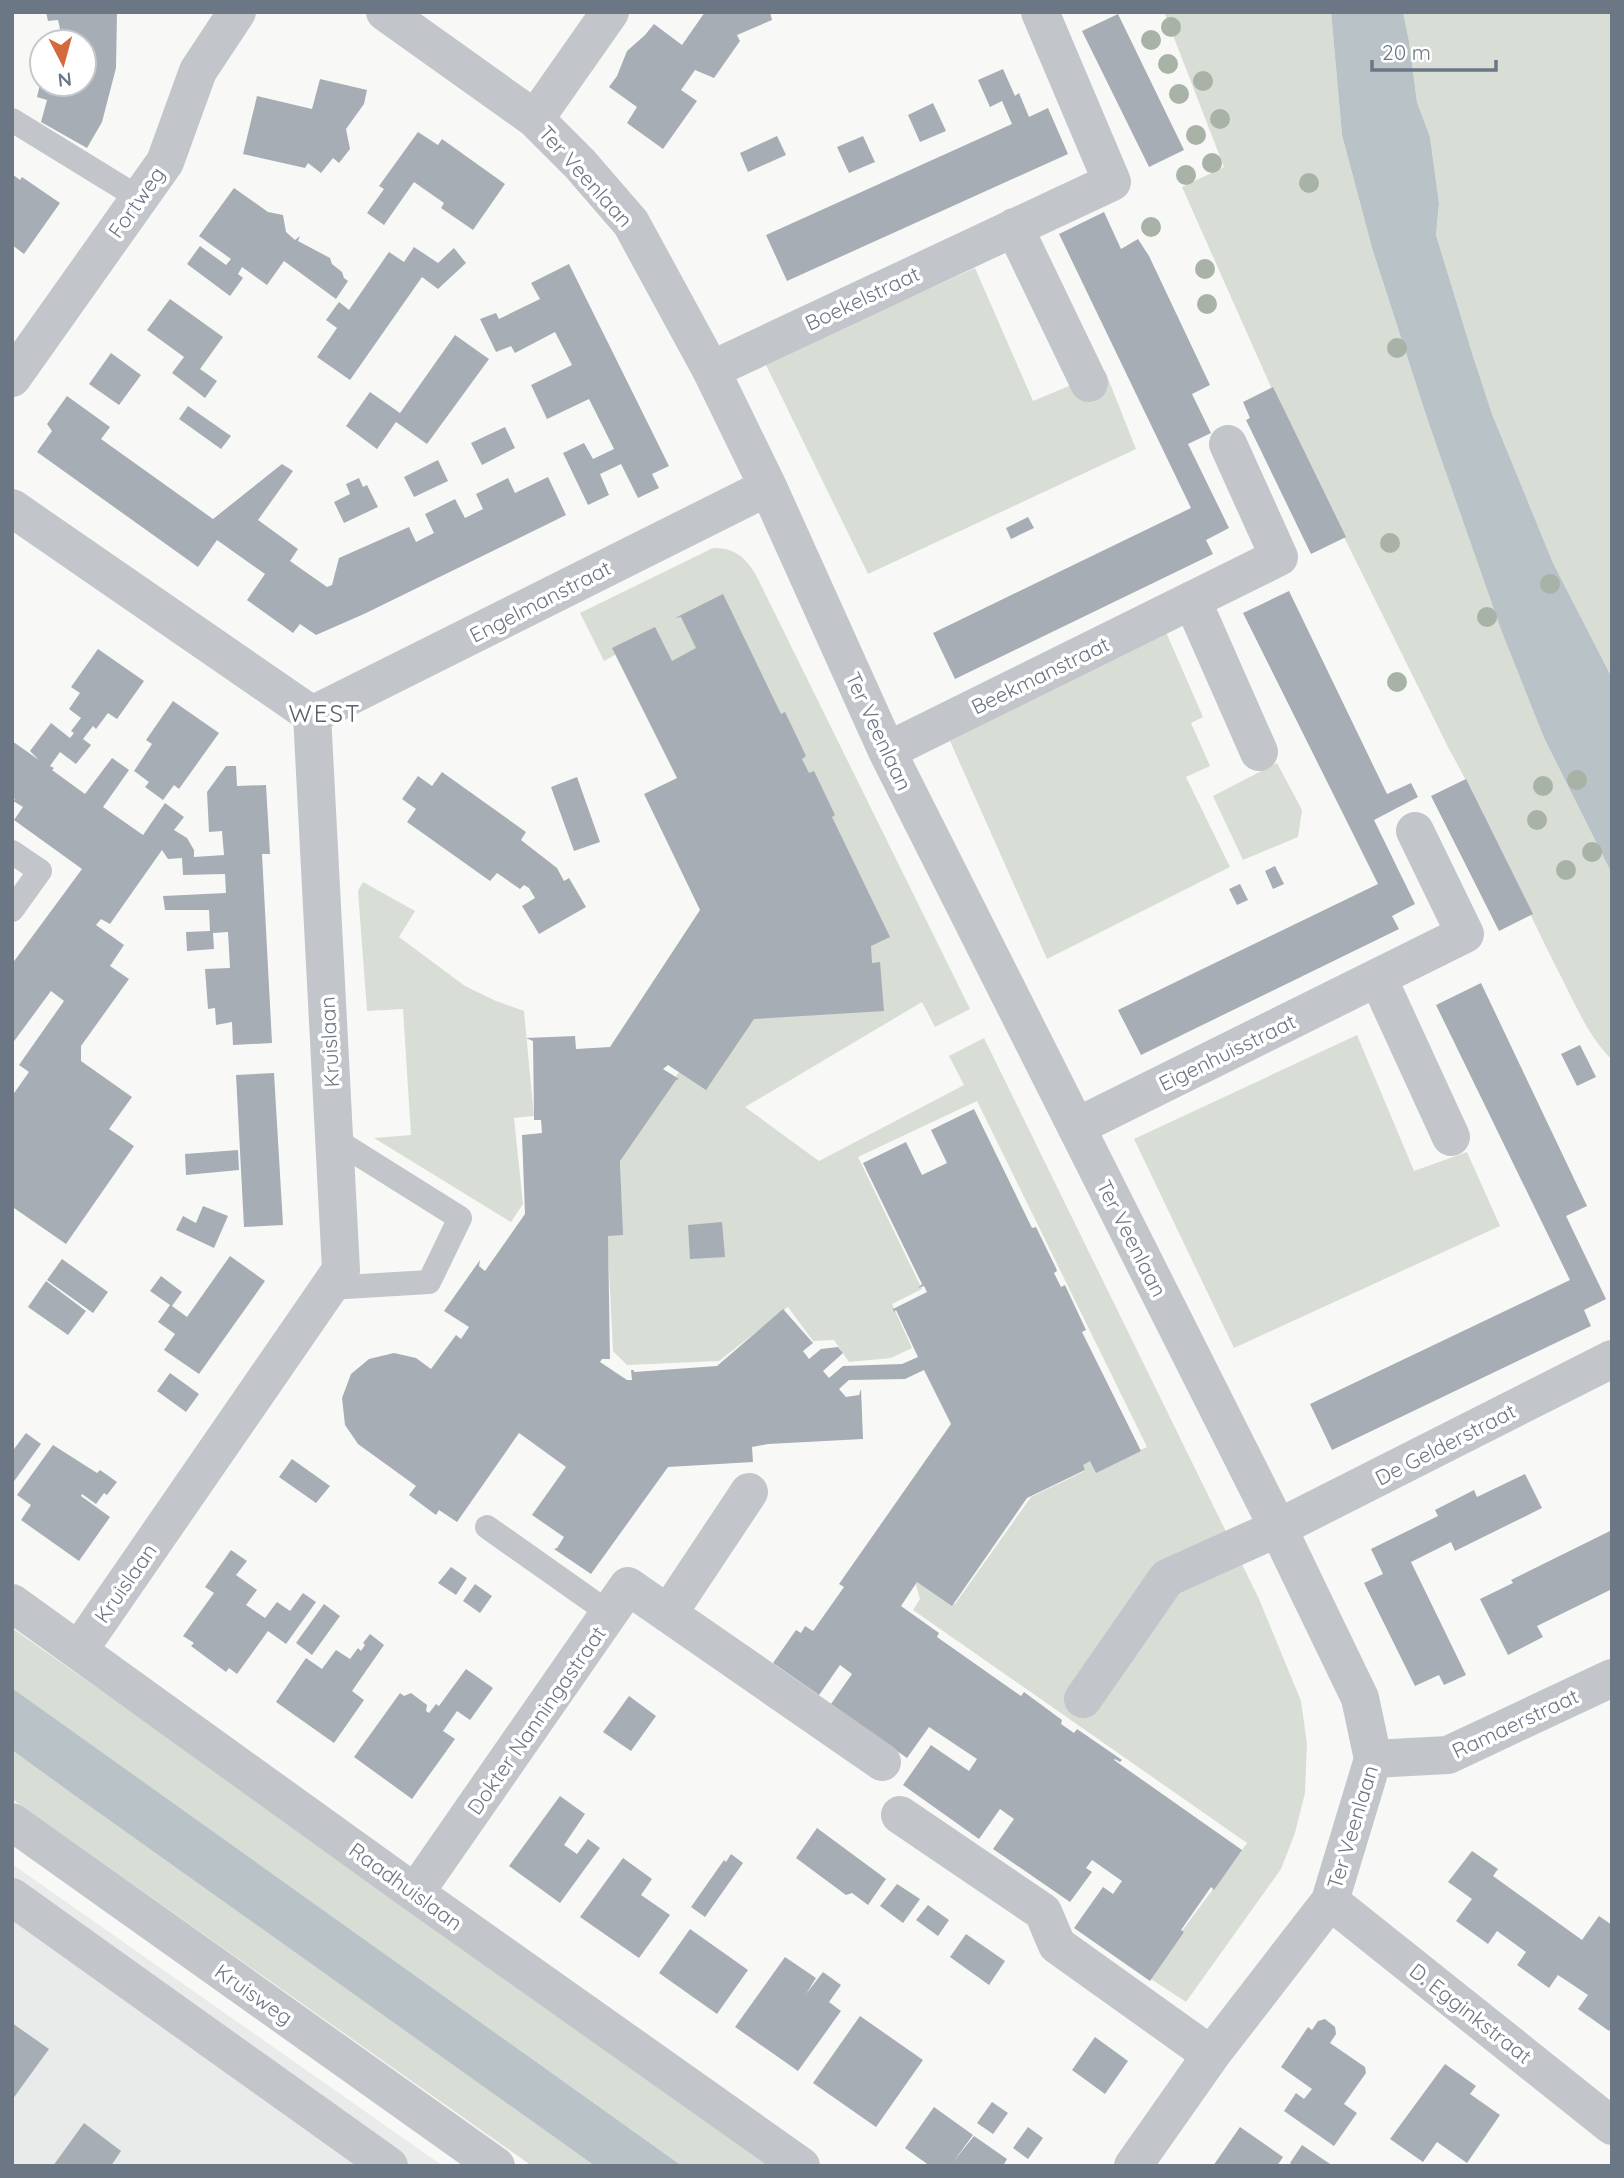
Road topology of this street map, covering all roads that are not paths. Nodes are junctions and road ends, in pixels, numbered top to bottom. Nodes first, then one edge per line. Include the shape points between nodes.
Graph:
1 (237, 12) edge
2 (384, 12) edge
3 (610, 12) edge
4 (1040, 12) edge
5 (535, 119) junction
6 (12, 120) edge
7 (139, 198) junction
8 (1014, 227) junction
9 (711, 370) junction
10 (12, 378) edge
11 (1089, 383) dead end
12 (1228, 444) dead end
13 (768, 487) junction
14 (12, 508) edge
15 (1192, 600) junction
16 (312, 715) junction
17 (887, 751) junction
18 (1259, 752) dead end
19 (1415, 831) dead end
20 (12, 852) edge
21 (12, 910) edge
22 (1378, 978) junction
23 (1076, 1127) junction
24 (1451, 1136) dead end
25 (334, 1139) junction
26 (329, 1288) junction
27 (1612, 1359) edge
28 (749, 1492) dead end
29 (487, 1527) dead end
30 (1278, 1528) junction
31 (12, 1603) edge
32 (609, 1613) junction
33 (668, 1614) junction
34 (79, 1650) junction
35 (1612, 1678) edge
36 (1083, 1699) dead end
37 (1373, 1759) junction
38 (882, 1762) dead end
39 (900, 1815) dead end
40 (12, 1822) edge
41 (415, 1894) junction
42 (12, 1897) edge
43 (1329, 1901) junction
44 (1211, 2055) junction
45 (1612, 2126) edge
46 (389, 2166) edge
47 (496, 2166) edge
48 (801, 2166) edge
49 (1133, 2166) edge

1 - 7 street, Fortweg via 198,71 165,162
2 - 5 street, Ter Veenlaan
3 - 5 street
4 - 8 street, Boekelstraat via 1112,182
5 - 9 street, Ter Veenlaan via 631,223
6 - 7 lane
7 - 10 street, Fortweg
8 - 9 street, Boekelstraat
8 - 11 street
9 - 13 street, Ter Veenlaan
12 - 15 street, Beekmanstraat via 1279,557
13 - 16 street, Engelmanstraat
13 - 17 street, Ter Veenlaan
14 - 16 street
15 - 17 street, Beekmanstraat
15 - 18 street
16 - 25 street, Kruislaan
17 - 23 street, Ter Veenlaan
19 - 22 street, Eigenhuisstraat via 1465,934
20 - 21 lane via 40,871
22 - 23 street, Eigenhuisstraat
22 - 24 street
23 - 30 street, Ter Veenlaan
25 - 26 street, Kruislaan via 341,1270
25 - 26 lane via 460,1218 429,1282
26 - 34 street, Kruislaan
27 - 30 street, De Gelderstraat
28 - 33 street
29 - 32 lane
30 - 36 street via 1167,1578
30 - 37 street, Ter Veenlaan via 1360,1698
31 - 34 street, Raadhuislaan
32 - 33 street, Dokter Nanningastraat via 628,1586
32 - 41 street, Dokter Nanningastraat
33 - 38 street, Dokter Nanningastraat
34 - 41 street, Raadhuislaan
35 - 37 street, Ramaerstraat via 1448,1755
37 - 43 street, Ter Veenlaan
39 - 44 street via 1043,1912 1057,1945
40 - 47 street, Kruisweg
41 - 48 street, Raadhuislaan
42 - 46 street
43 - 44 street, Ter Veenlaan
43 - 45 street, D. Egginkstraat
44 - 49 street, Ter Veenlaan

